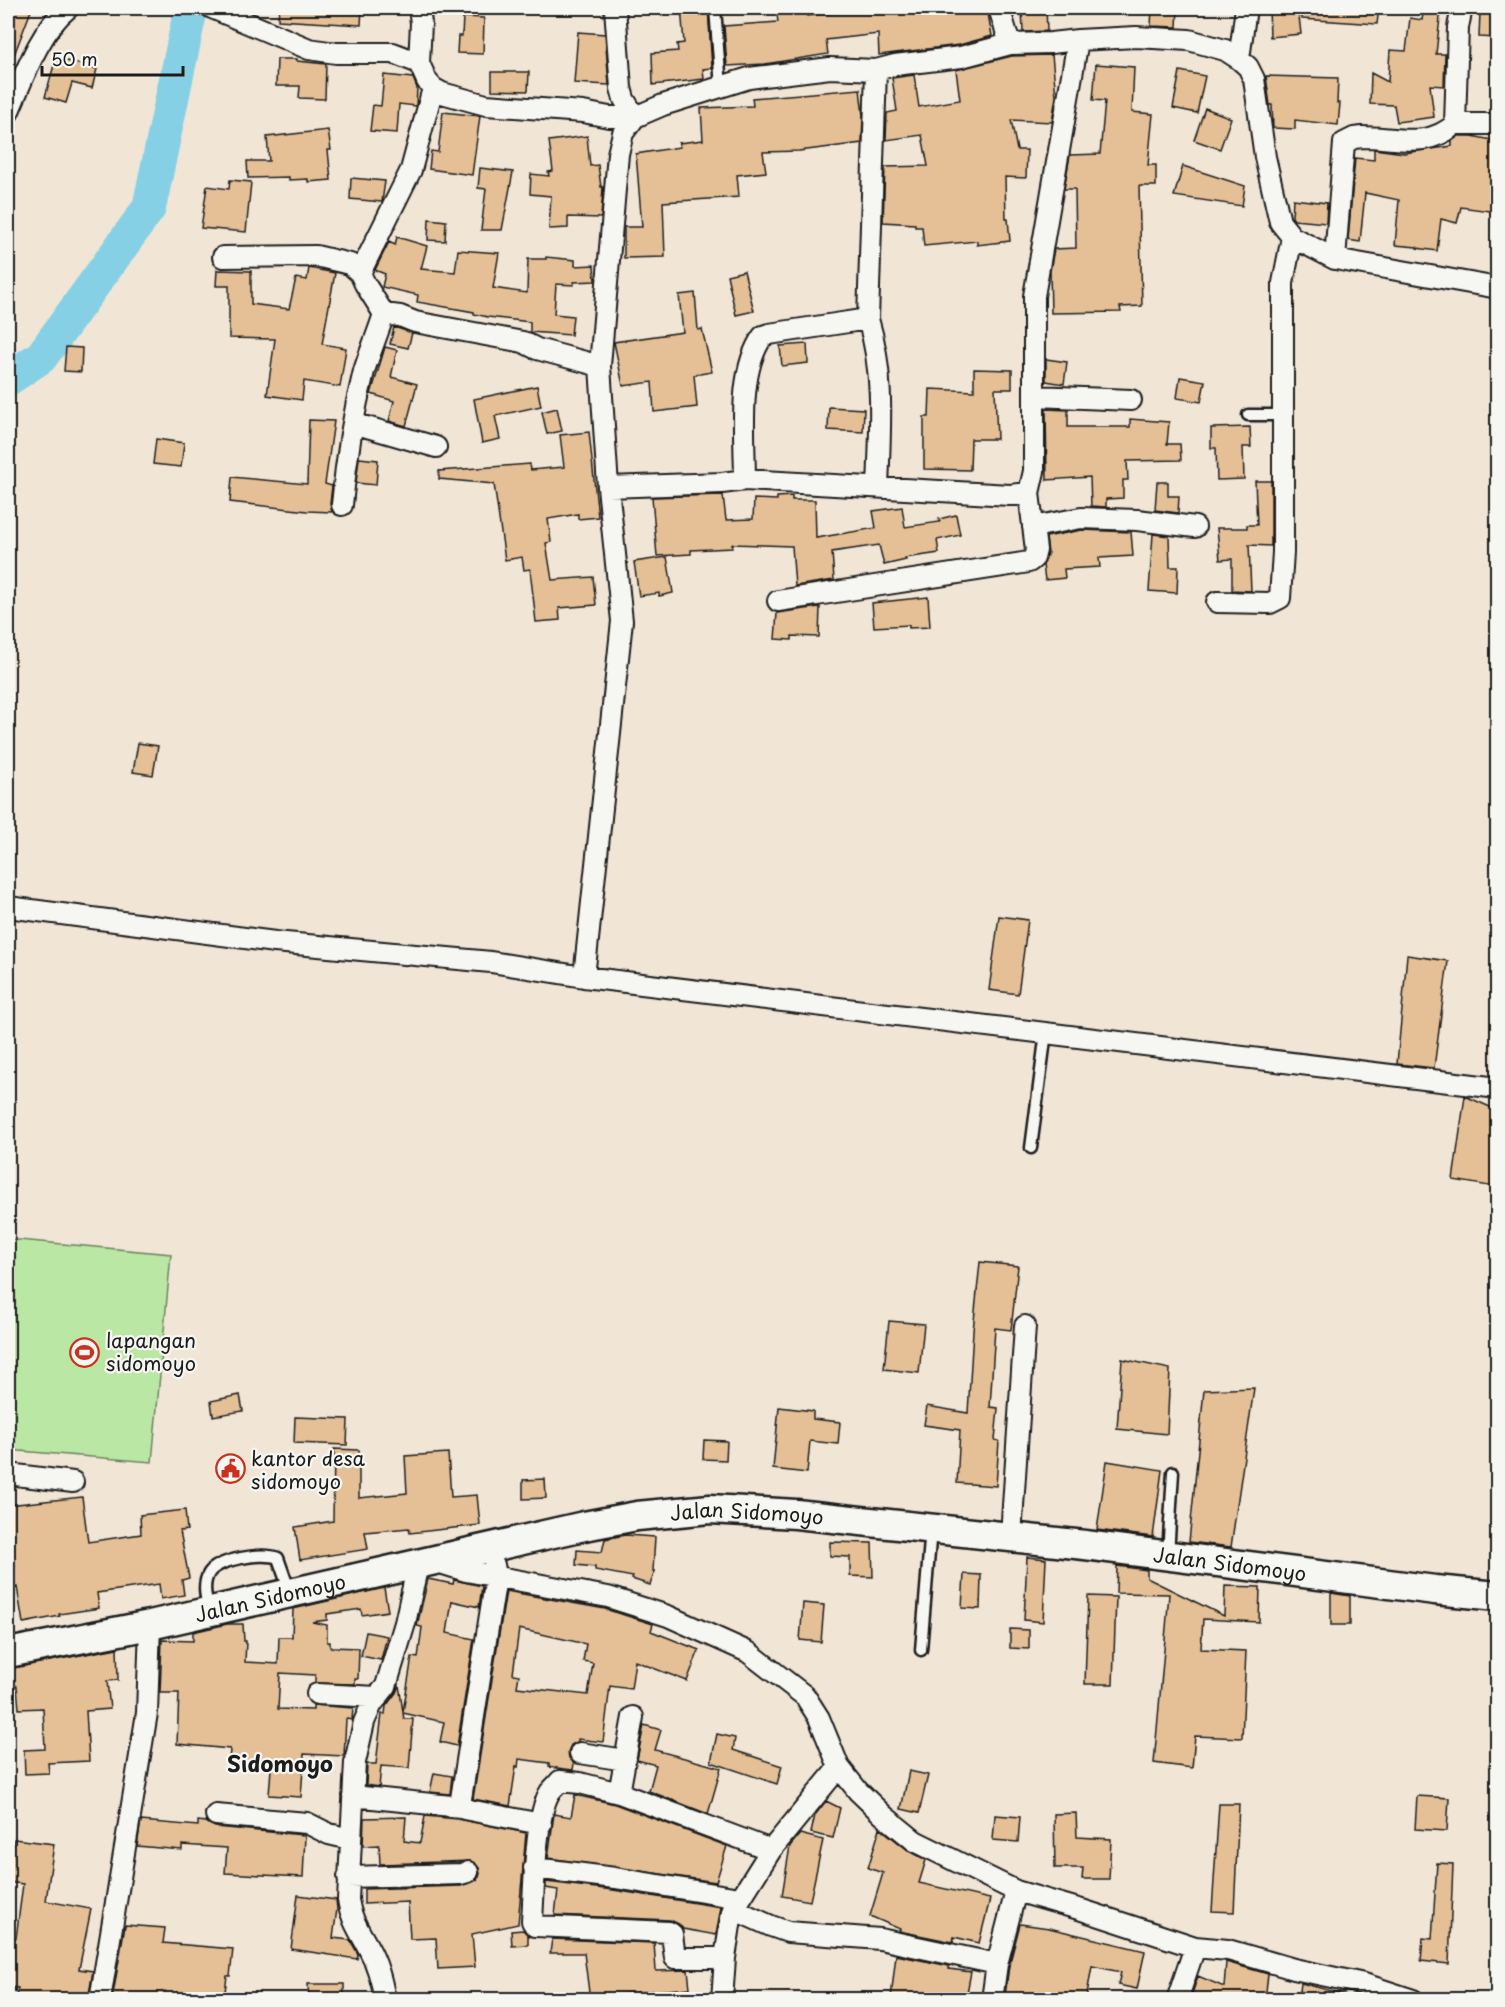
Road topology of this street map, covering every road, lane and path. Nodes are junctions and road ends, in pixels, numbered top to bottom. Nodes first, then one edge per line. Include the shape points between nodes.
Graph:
1 (68, 8) edge
2 (212, 8) edge
3 (419, 8) edge
4 (615, 8) edge
5 (715, 8) edge
6 (999, 8) edge
7 (1246, 8) edge
8 (1462, 8) edge
9 (1078, 40) junction
10 (1010, 44) junction
11 (1239, 58) junction
12 (419, 63) junction
13 (876, 70) junction
14 (721, 87) junction
15 (433, 88) junction
16 (9, 104) edge
17 (635, 117) junction
18 (1455, 124) junction
19 (1497, 124) edge
20 (1292, 237) junction
21 (223, 257) dead end
22 (1335, 259) junction
23 (360, 273) junction
24 (1497, 288) edge
25 (384, 314) junction
26 (868, 320) junction
27 (600, 366) junction
28 (1035, 396) junction
29 (1131, 400) dead end
30 (1248, 415) dead end
31 (1283, 415) junction
32 (352, 423) junction
33 (436, 447) dead end
34 (745, 480) junction
35 (608, 487) junction
36 (878, 487) junction
37 (1029, 493) junction
38 (342, 505) dead end
39 (1033, 527) junction
40 (1195, 527) dead end
41 (778, 601) dead end
42 (1217, 602) dead end
43 (8, 907) edge
44 (584, 977) junction
45 (1046, 1032) junction
46 (1497, 1088) edge
47 (1031, 1148) dead end
48 (1025, 1326) dead end
49 (1173, 1472) dead end
50 (8, 1474) edge
51 (73, 1482) dead end
52 (932, 1528) junction
53 (1011, 1536) junction
54 (498, 1546) junction
55 (1168, 1555) junction
56 (426, 1563) junction
57 (496, 1577) junction
58 (290, 1592) junction
59 (1497, 1596) edge
60 (209, 1611) junction
61 (150, 1625) junction
62 (921, 1650) dead end
63 (8, 1653) edge
64 (317, 1694) dead end
65 (378, 1697) junction
66 (633, 1717) dead end
67 (580, 1753) dead end
68 (625, 1760) junction
69 (839, 1767) junction
70 (619, 1793) junction
71 (353, 1797) junction
72 (461, 1807) junction
73 (216, 1815) dead end
74 (541, 1824) junction
75 (350, 1839) junction
76 (771, 1850) junction
77 (534, 1868) junction
78 (468, 1872) dead end
79 (348, 1877) junction
80 (1016, 1891) junction
81 (737, 1904) junction
82 (1195, 1947) junction
83 (724, 1958) junction
84 (997, 1965) junction
85 (100, 2000) edge
86 (385, 2000) edge
87 (722, 2000) edge
88 (992, 2000) edge
89 (1177, 2000) edge
90 (1413, 2000) edge

1 - 16 street via 35,52
2 - 12 street via 309,49 393,53
3 - 12 street
4 - 17 street via 621,88
5 - 14 lane
6 - 10 street
7 - 11 street
8 - 18 street
9 - 10 street
9 - 11 street via 1189,40
9 - 28 street via 1034,296
10 - 13 street via 961,57
11 - 20 street via 1254,79 1265,157 1280,222
12 - 15 street
13 - 14 street via 830,68 749,78
13 - 26 street
14 - 17 street
15 - 17 street via 486,105
15 - 23 street via 411,170
17 - 27 street via 623,133 618,154
18 - 19 street
18 - 22 street via 1434,138 1362,137 1344,143
20 - 22 street
20 - 31 street via 1283,284
21 - 23 street via 316,256 350,264
22 - 24 street
23 - 25 street
25 - 27 street via 523,342
25 - 32 street
26 - 34 street via 763,336 751,363 745,398
26 - 36 street via 878,359
27 - 35 street
28 - 29 street
28 - 37 street via 1034,471
30 - 31 lane
31 - 42 street via 1280,598 1270,603
32 - 33 street
32 - 38 street
34 - 35 street
34 - 36 street
35 - 44 street via 622,621
36 - 37 street
37 - 39 street
39 - 40 street via 1081,518
39 - 41 street via 1036,550 1029,562
43 - 44 street via 275,942 491,962
44 - 45 street
45 - 46 street
45 - 47 lane
48 - 53 street
49 - 55 lane
50 - 51 street
52 - 53 main road, Jalan Sidomoyo
52 - 54 main road, Jalan Sidomoyo via 711,1509 637,1516
52 - 62 lane
53 - 55 main road, Jalan Sidomoyo
54 - 56 main road, Jalan Sidomoyo
54 - 57 street via 494,1560
55 - 59 main road, Jalan Sidomoyo
56 - 57 street
56 - 58 main road, Jalan Sidomoyo
56 - 65 street via 386,1686
57 - 69 street via 608,1598 668,1616 748,1652 805,1696 819,1718
57 - 72 street
58 - 60 main road, Jalan Sidomoyo
58 - 60 lane via 278,1558 249,1556 218,1565 208,1575 205,1593
60 - 61 main road, Jalan Sidomoyo
61 - 63 main road, Jalan Sidomoyo
61 - 85 street via 147,1713
64 - 65 street
65 - 71 street via 364,1722 355,1762
66 - 68 street
67 - 68 street
68 - 70 street
69 - 76 street
69 - 80 street via 858,1791 915,1841
70 - 74 street via 560,1781 550,1792
70 - 76 street
71 - 72 street
71 - 75 street
72 - 74 street
73 - 75 street via 307,1823
74 - 77 street
75 - 79 street
76 - 81 street
77 - 81 street via 615,1878
77 - 83 street via 535,1926 669,1932 675,1958
78 - 79 street
79 - 86 street via 350,1915 378,1969
80 - 82 street
80 - 84 street
81 - 83 street
81 - 84 street via 788,1932 880,1939
82 - 89 street
82 - 90 street via 1228,1950
83 - 87 street
84 - 88 street

